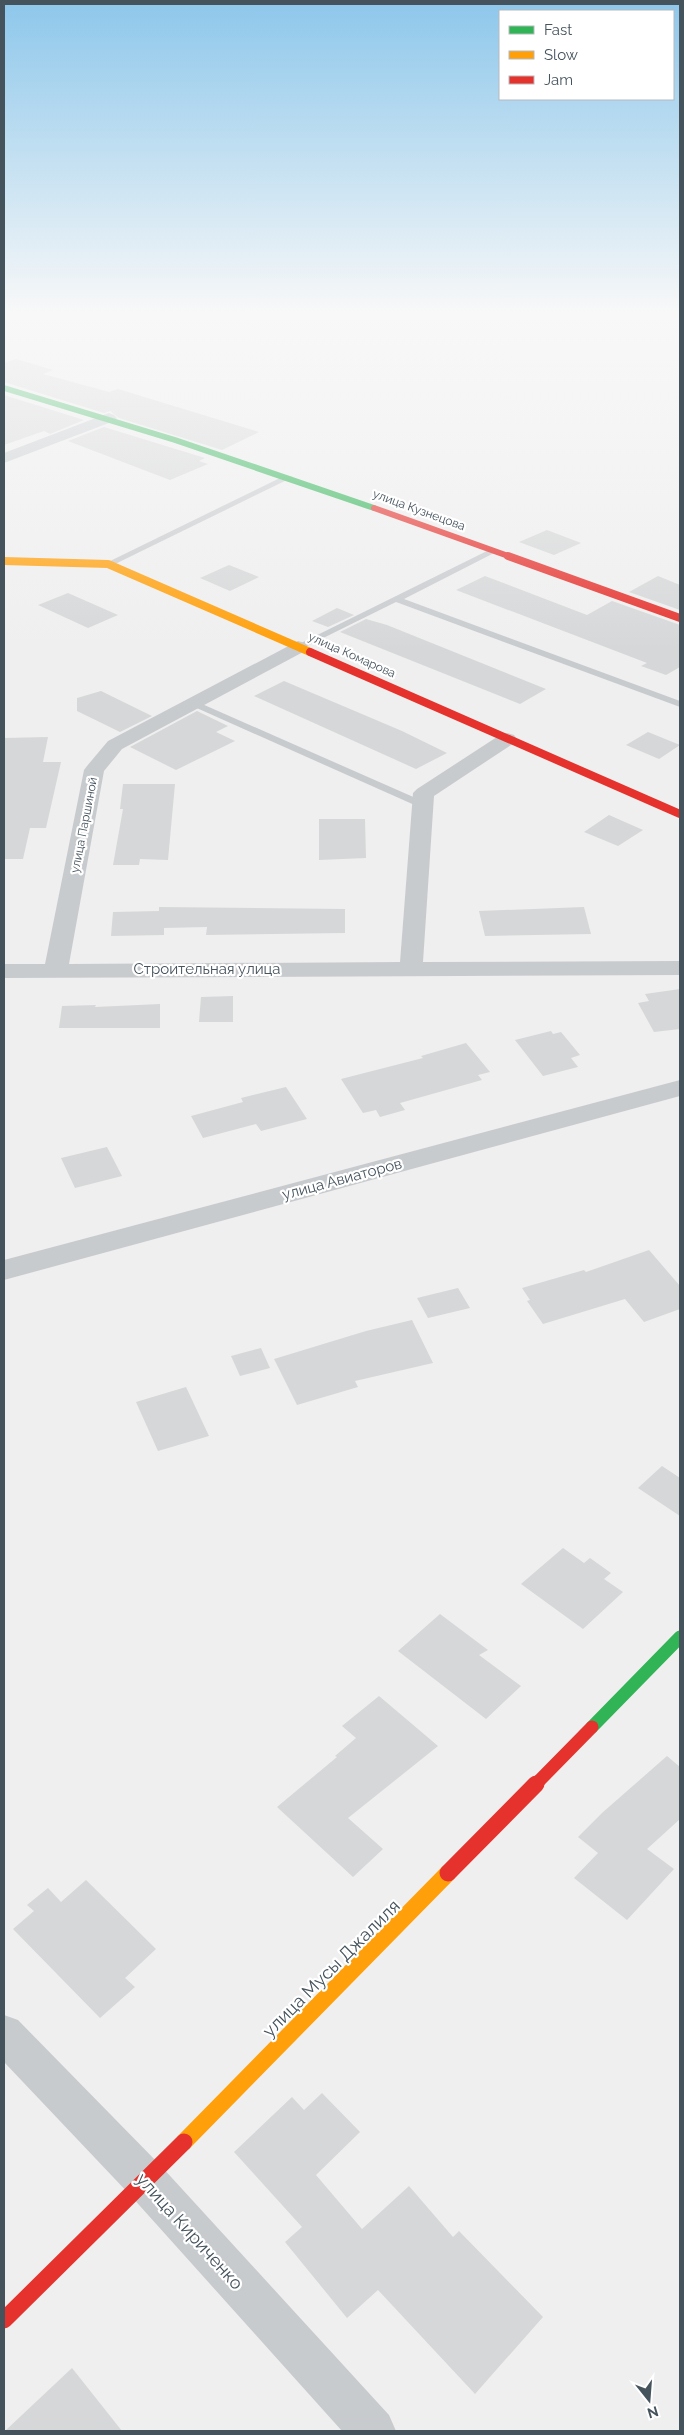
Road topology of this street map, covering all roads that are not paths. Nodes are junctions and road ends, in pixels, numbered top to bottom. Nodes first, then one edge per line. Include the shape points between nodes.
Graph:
1 (97, 423) edge
2 (123, 423) edge
3 (4, 458) edge
4 (289, 477) junction
5 (494, 551) junction
6 (4, 561) edge
7 (108, 564) junction
8 (396, 599) junction
9 (680, 618) edge
10 (298, 647) junction
11 (193, 704) junction
12 (680, 704) edge
13 (508, 739) junction
14 (423, 805) junction
15 (680, 814) edge
16 (680, 968) edge
17 (411, 969) junction
18 (56, 970) junction
19 (4, 971) edge
20 (680, 1088) edge
21 (4, 1270) edge
22 (680, 1637) edge
23 (4, 2034) edge
24 (146, 2181) junction
25 (4, 2320) edge
26 (373, 2431) edge

1 - 3 street
2 - 4 street, улица Кузнецова
4 - 5 street, улица Кузнецова
4 - 7 lane
5 - 8 lane
5 - 9 street, улица Кузнецова
6 - 7 street, улица Комарова
7 - 10 street, улица Комарова
8 - 10 lane
8 - 12 lane
10 - 11 street, улица Паршиной
10 - 13 street, улица Комарова
11 - 14 lane
11 - 18 street, улица Паршиной via 115,745 94,770
13 - 14 street via 424,793
13 - 15 street, улица Комарова
14 - 17 street
16 - 17 street, Строительная улица
17 - 18 street, Строительная улица
18 - 19 street, Строительная улица
20 - 21 street, улица Авиаторов
22 - 24 street, улица Мусы Джалиля
23 - 24 street, улица Кириченко
24 - 25 street, улица Мусы Джалиля
24 - 26 street, улица Кириченко

